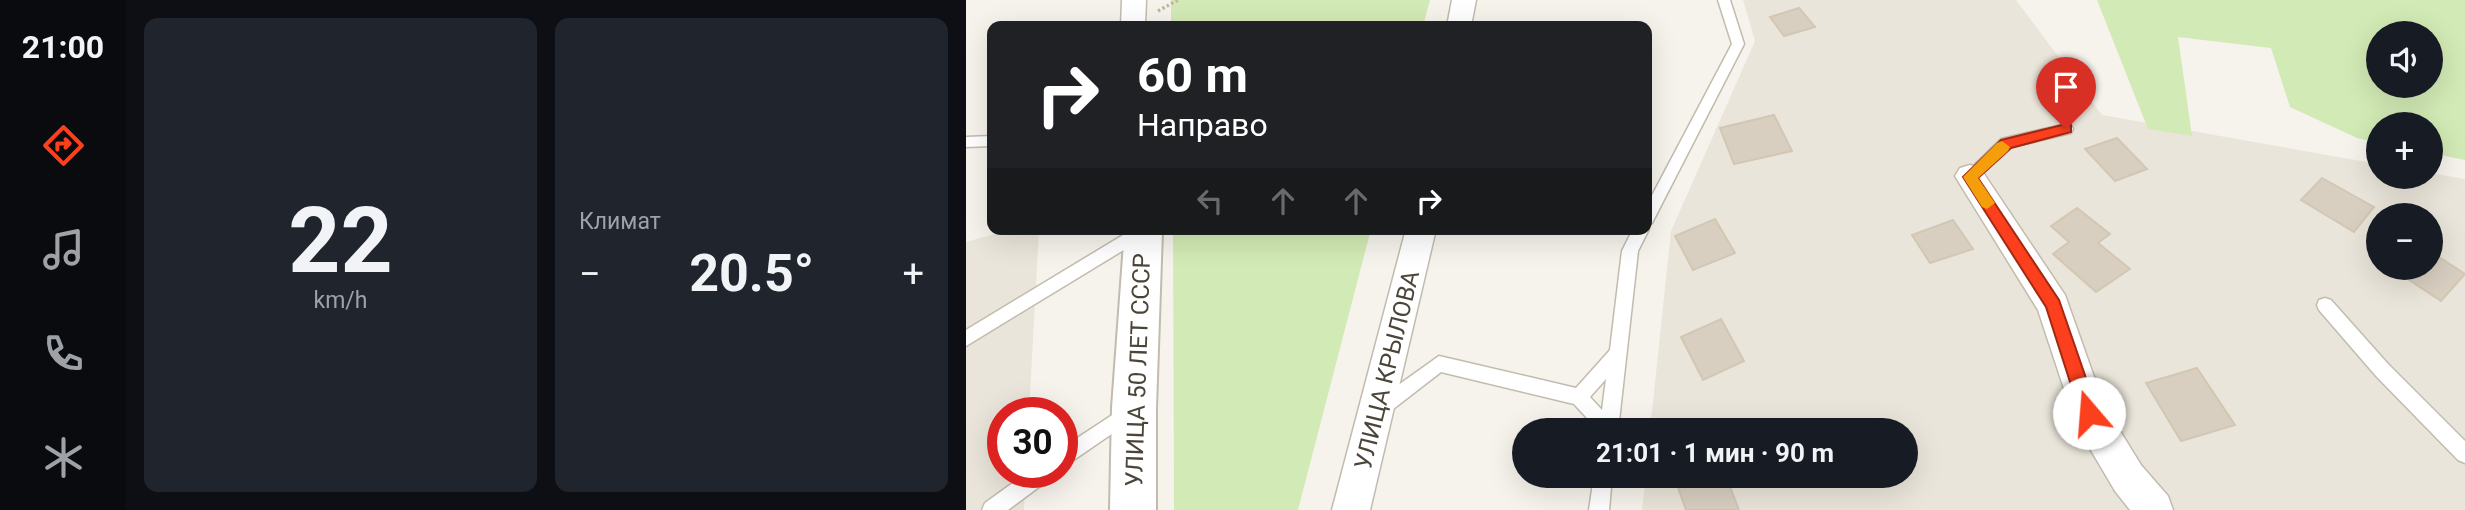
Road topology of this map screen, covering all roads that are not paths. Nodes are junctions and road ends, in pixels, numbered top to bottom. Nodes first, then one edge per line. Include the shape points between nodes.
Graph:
1 (1134, 0) edge
2 (1464, 0) edge
3 (1724, 0) edge
4 (1133, 21) edge
5 (1460, 21) edge
6 (2066, 129) dead end
7 (987, 141) edge
8 (966, 142) edge
9 (1970, 177) joint
10 (1652, 209) edge
11 (1135, 235) edge
12 (1143, 235) edge
13 (1419, 235) edge
14 (1638, 235) edge
15 (2325, 305) dead end
16 (966, 339) edge
17 (1618, 353) junction
18 (1579, 397) junction
19 (1135, 408) junction
20 (1377, 410) junction
21 (1078, 449) edge
22 (2465, 454) edge
23 (1022, 488) edge
24 (1602, 488) edge
25 (992, 510) edge
26 (1133, 510) edge
27 (1351, 510) edge
28 (1600, 510) edge
29 (2154, 510) edge

1 - 4 street
2 - 5 street
3 - 10 lane via 1738,44
6 - 9 lane via 2006,143
7 - 8 lane
9 - 29 street via 2053,305 2089,413 2128,478
11 - 16 lane
12 - 19 street, УЛИЦА 50 ЛЕТ СССР
13 - 20 street, УЛИЦА КРЫЛОВА
14 - 17 lane via 1630,251
15 - 22 lane
17 - 18 lane
17 - 18 lane via 1609,430
18 - 20 lane via 1439,364
19 - 21 lane
19 - 26 street, УЛИЦА 50 ЛЕТ СССР
20 - 27 street, УЛИЦА КРЫЛОВА
23 - 25 lane
24 - 28 lane

